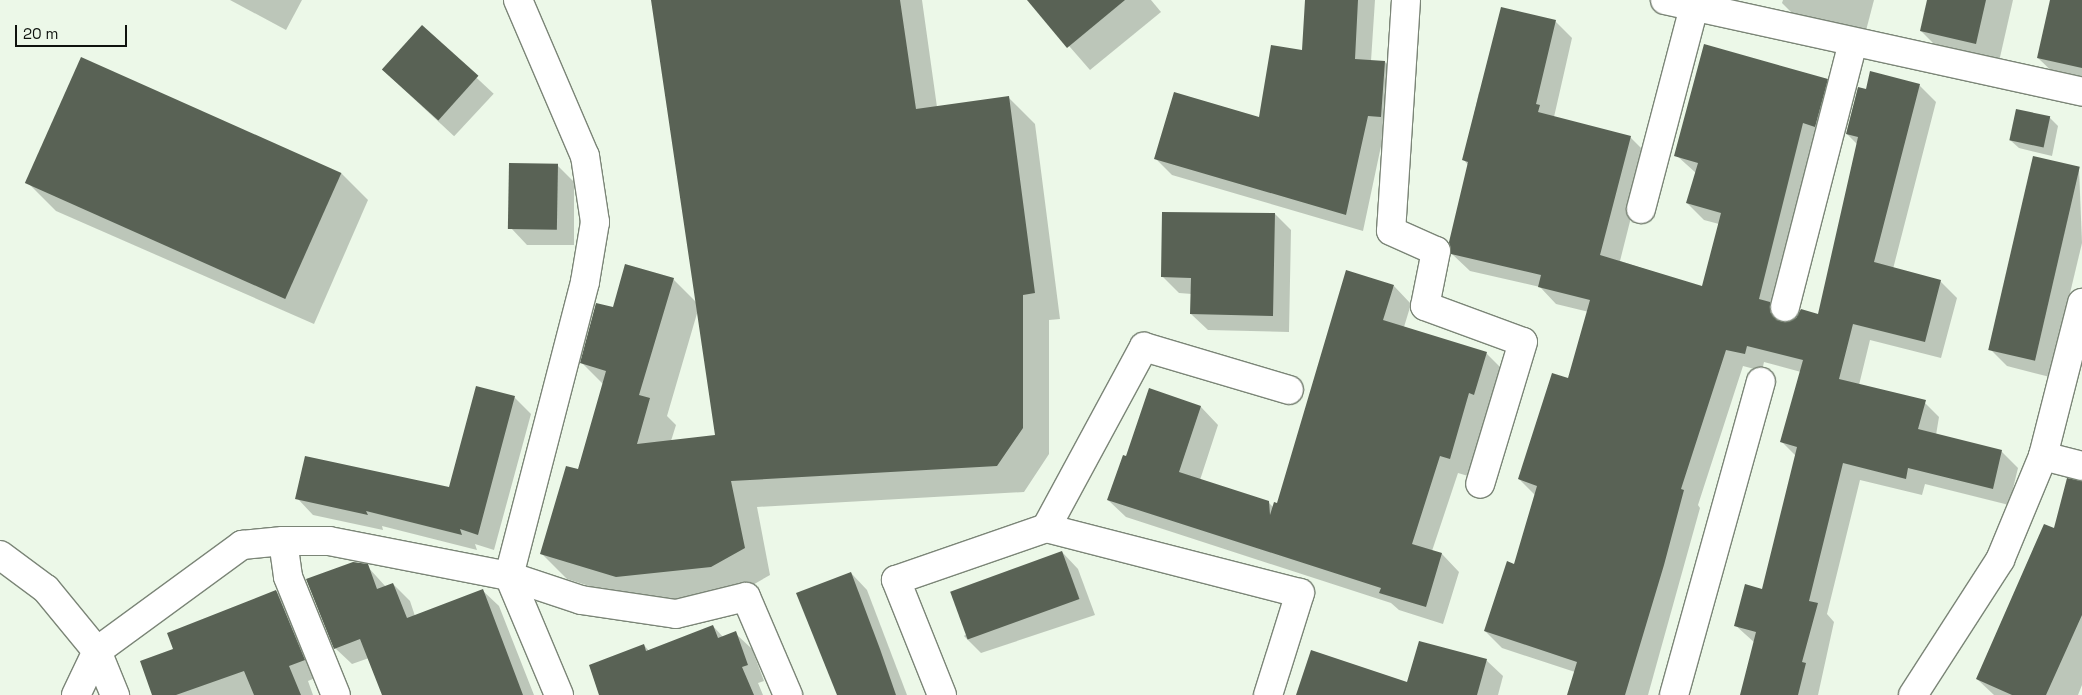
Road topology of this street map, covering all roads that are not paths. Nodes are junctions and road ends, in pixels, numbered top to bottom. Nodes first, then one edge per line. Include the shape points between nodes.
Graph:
1 (518, 0) edge
2 (1406, 0) edge
3 (1665, 0) edge
4 (1694, 7) junction
5 (1852, 43) junction
6 (2082, 92) edge
7 (1640, 209) dead end
8 (2082, 303) edge
9 (1786, 307) dead end
10 (1761, 382) dead end
11 (1290, 390) dead end
12 (2043, 456) junction
13 (2082, 466) edge
14 (1480, 484) dead end
15 (1046, 528) junction
16 (283, 540) junction
17 (0, 556) edge
18 (509, 576) junction
19 (97, 651) junction
20 (76, 695) edge
21 (115, 695) edge
22 (336, 695) edge
23 (559, 695) edge
24 (788, 695) edge
25 (942, 695) edge
26 (1268, 695) edge
27 (1674, 695) edge
28 (1912, 695) edge

1 - 18 street via 585,156 595,222 585,282
2 - 14 street via 1391,231 1436,251 1425,306 1523,342
3 - 4 street
4 - 5 street
4 - 7 street
5 - 6 street
5 - 9 street
8 - 12 street
10 - 27 street
11 - 15 street via 1144,347
12 - 13 street
12 - 28 street via 2000,560
15 - 25 street via 896,580
15 - 26 street via 1300,593
16 - 18 street via 330,542
16 - 19 street via 242,544
16 - 22 street via 288,577
17 - 19 street via 46,589
18 - 23 street
18 - 24 street via 581,600 676,614 746,597
19 - 20 street
19 - 21 street

